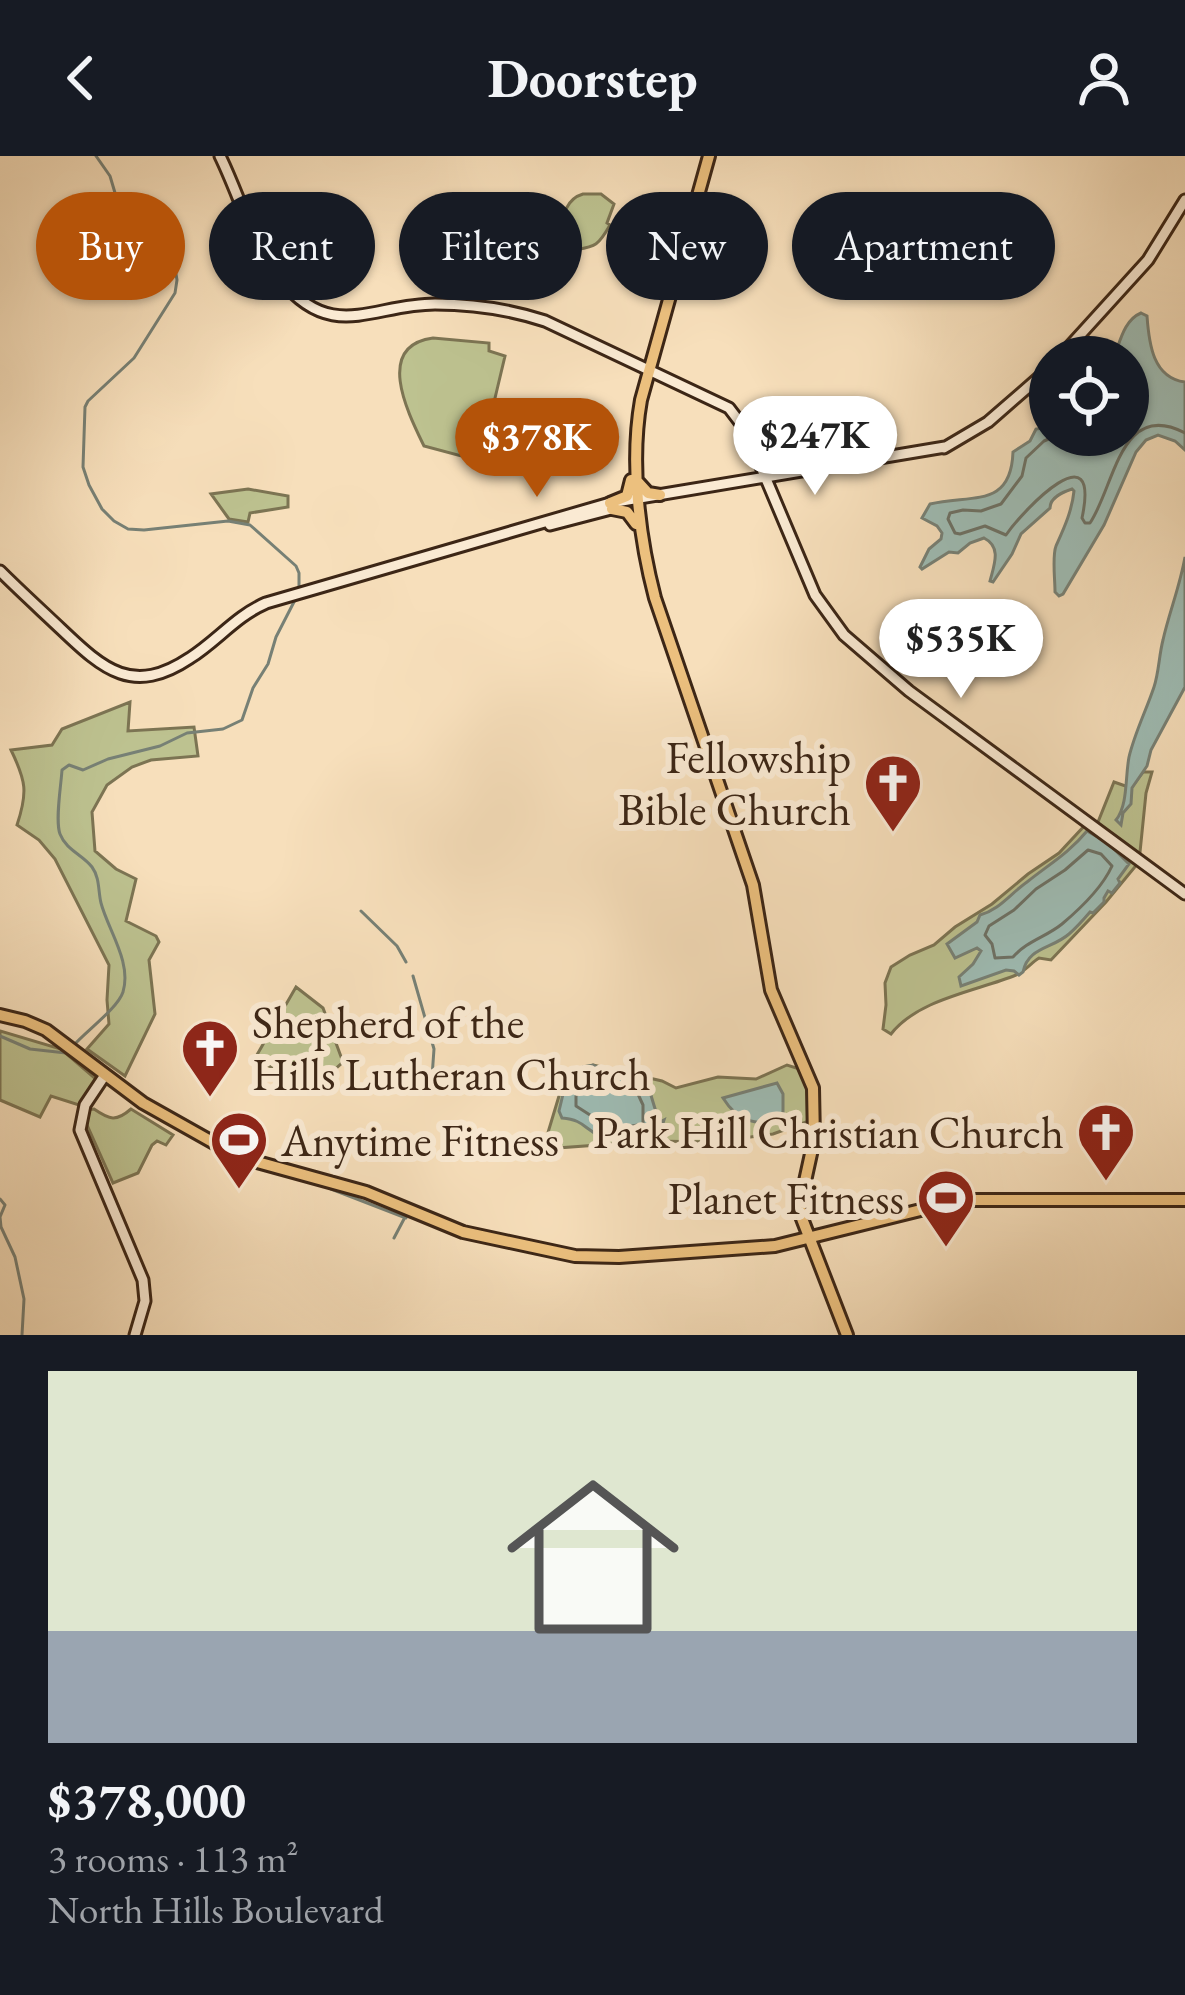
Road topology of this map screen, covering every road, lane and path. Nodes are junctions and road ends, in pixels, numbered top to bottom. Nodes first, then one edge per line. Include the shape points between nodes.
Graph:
1 (220, 156) edge
2 (706, 156) edge
3 (695, 192) edge
4 (1185, 200) edge
5 (665, 300) edge
6 (1079, 336) edge
7 (647, 368) junction
8 (1029, 386) edge
9 (634, 479) junction
10 (767, 481) junction
11 (660, 499) junction
12 (637, 502) junction
13 (611, 506) junction
14 (640, 524) junction
15 (0, 571) edge
16 (1184, 894) edge
17 (0, 1015) edge
18 (105, 1075) junction
19 (121, 1087) junction
20 (97, 1089) junction
21 (228, 1152) junction
22 (214, 1160) dead end
23 (1185, 1200) edge
24 (810, 1239) junction
25 (135, 1335) edge
26 (850, 1335) edge

1 - 7 street via 277,274 318,310 350,317 436,304 515,313
2 - 3 main road
2 - 7 main road
4 - 6 street via 1148,260
5 - 7 main road
7 - 9 main road
7 - 10 street via 734,412
8 - 10 street via 979,429 914,459
9 - 11 main road
9 - 12 main road
9 - 13 main road
10 - 11 street
10 - 16 street via 815,595 854,645
11 - 12 street
11 - 14 main road
12 - 13 street
12 - 14 main road
13 - 14 main road
13 - 15 street via 249,611 198,653 153,676 98,664
14 - 24 main road via 655,598 753,885 771,990 812,1088 814,1140 800,1204
17 - 18 main road via 60,1039
18 - 19 main road
18 - 20 street
19 - 20 main road
19 - 21 main road
20 - 25 street via 82,1111 80,1133 143,1280
21 - 22 street
21 - 24 main road via 360,1190 463,1232 577,1256
23 - 24 main road via 961,1200
24 - 26 main road

